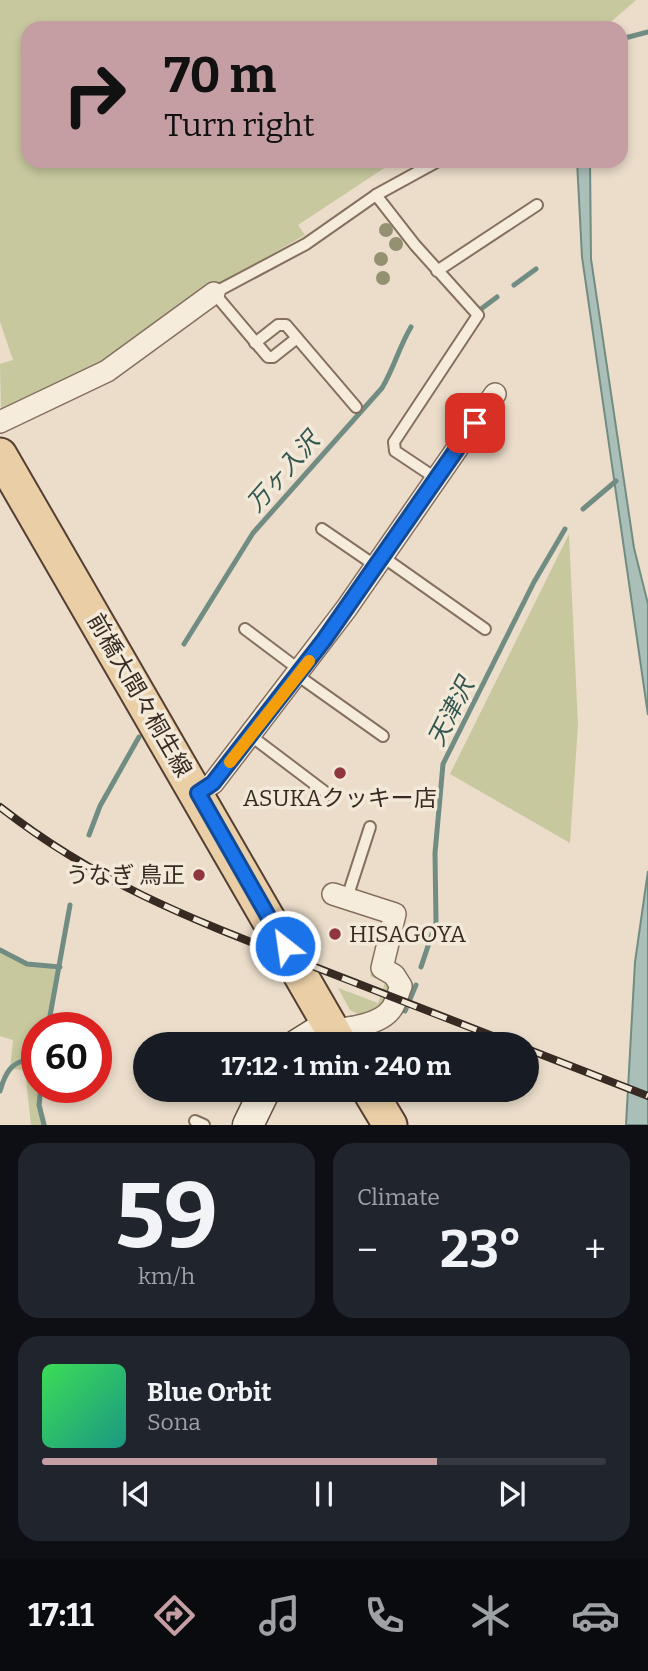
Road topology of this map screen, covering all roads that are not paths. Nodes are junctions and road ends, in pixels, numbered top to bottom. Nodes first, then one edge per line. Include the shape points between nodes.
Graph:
1 (425, 168) edge
2 (376, 195) junction
3 (537, 205) dead end
4 (437, 271) junction
5 (215, 293) junction
6 (297, 338) junction
7 (255, 343) junction
8 (495, 394) dead end
9 (356, 407) dead end
10 (0, 422) edge
11 (0, 455) edge
12 (437, 479) junction
13 (322, 529) dead end
14 (379, 562) junction
15 (245, 629) dead end
16 (485, 629) dead end
17 (299, 673) junction
18 (251, 736) junction
19 (383, 737) dead end
20 (198, 793) junction
21 (329, 794) dead end
22 (370, 827) dead end
23 (340, 896) joint
24 (334, 1032) edge
25 (347, 1032) edge
26 (259, 1102) edge
27 (376, 1102) edge
28 (248, 1125) edge
29 (390, 1125) edge

1 - 2 lane
2 - 4 lane
2 - 5 lane via 306,244
3 - 4 lane
4 - 12 lane via 478,315 394,445 395,451
5 - 7 lane
5 - 10 street via 107,371
6 - 7 lane via 281,324
6 - 7 lane via 271,358
6 - 9 lane
8 - 12 street
11 - 20 main road, 前橋大間々桐生線
12 - 14 street
13 - 14 lane
14 - 16 lane
14 - 17 street
15 - 17 lane
17 - 18 street
17 - 19 lane
18 - 20 street via 213,783
18 - 21 lane
20 - 24 main road, 前橋大間々桐生線
22 - 23 lane
23 - 25 street via 396,914 382,968 401,986 387,1013
26 - 28 main road
27 - 29 main road

